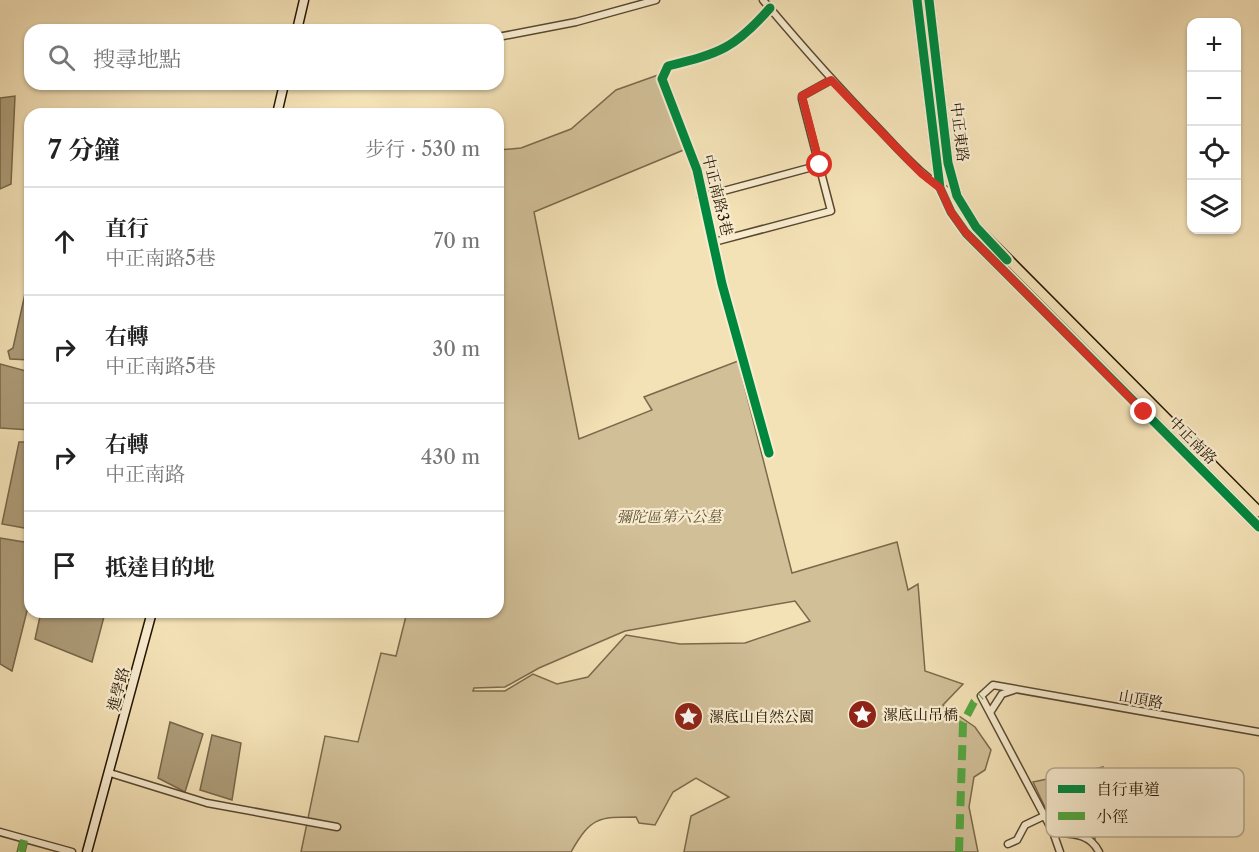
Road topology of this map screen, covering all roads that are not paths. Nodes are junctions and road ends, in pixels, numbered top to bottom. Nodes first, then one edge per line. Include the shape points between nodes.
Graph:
1 (304, 0) edge
2 (656, 0) edge
3 (763, 0) edge
4 (917, 0) edge
5 (929, 0) edge
6 (770, 8) junction
7 (298, 24) edge
8 (504, 37) edge
9 (831, 80) junction
10 (283, 90) edge
11 (278, 108) edge
12 (820, 165) junction
13 (940, 188) junction
14 (957, 196) junction
15 (701, 197) junction
16 (714, 242) junction
17 (769, 453) dead end
18 (1259, 512) edge
19 (1259, 527) edge
20 (150, 618) edge
21 (1018, 689) junction
22 (991, 711) junction
23 (1259, 732) edge
24 (110, 773) junction
25 (1044, 816) junction
26 (1046, 820) edge
27 (338, 826) dead end
28 (0, 832) edge
29 (1055, 837) edge
30 (1085, 837) edge
31 (24, 840) junction
32 (1008, 844) dead end
33 (21, 852) edge
34 (72, 852) edge
35 (87, 852) edge
36 (1060, 852) edge
37 (1099, 852) edge

1 - 7 street
2 - 8 street
3 - 6 street, 中正南路
4 - 13 main road, 中正東路
5 - 14 main road, 中正東路 via 948,163
6 - 9 street, 中正南路
6 - 15 street, 中正南路3巷 via 723,51 668,66 662,73 693,157
9 - 12 street via 802,96
9 - 13 street, 中正南路
10 - 11 street
12 - 15 street
12 - 16 street, 中正南路3巷 via 831,211
13 - 14 street, 中正南路
13 - 19 main road, 中正南路 via 966,233
14 - 18 main road, 中正南路 via 976,227 1023,277
15 - 16 street, 中正南路3巷
16 - 17 street, 中正南路3巷
20 - 24 street, 進學路
21 - 22 street via 1002,694
21 - 22 street, 山頂路 via 993,685 988,688 981,696
21 - 23 street, 山頂路
22 - 25 street
24 - 27 street via 207,803
24 - 35 street, 進學路
25 - 26 street
25 - 32 street via 1025,825 1017,840
28 - 31 street
29 - 36 street
30 - 37 street via 1094,842
31 - 33 street
31 - 34 street

